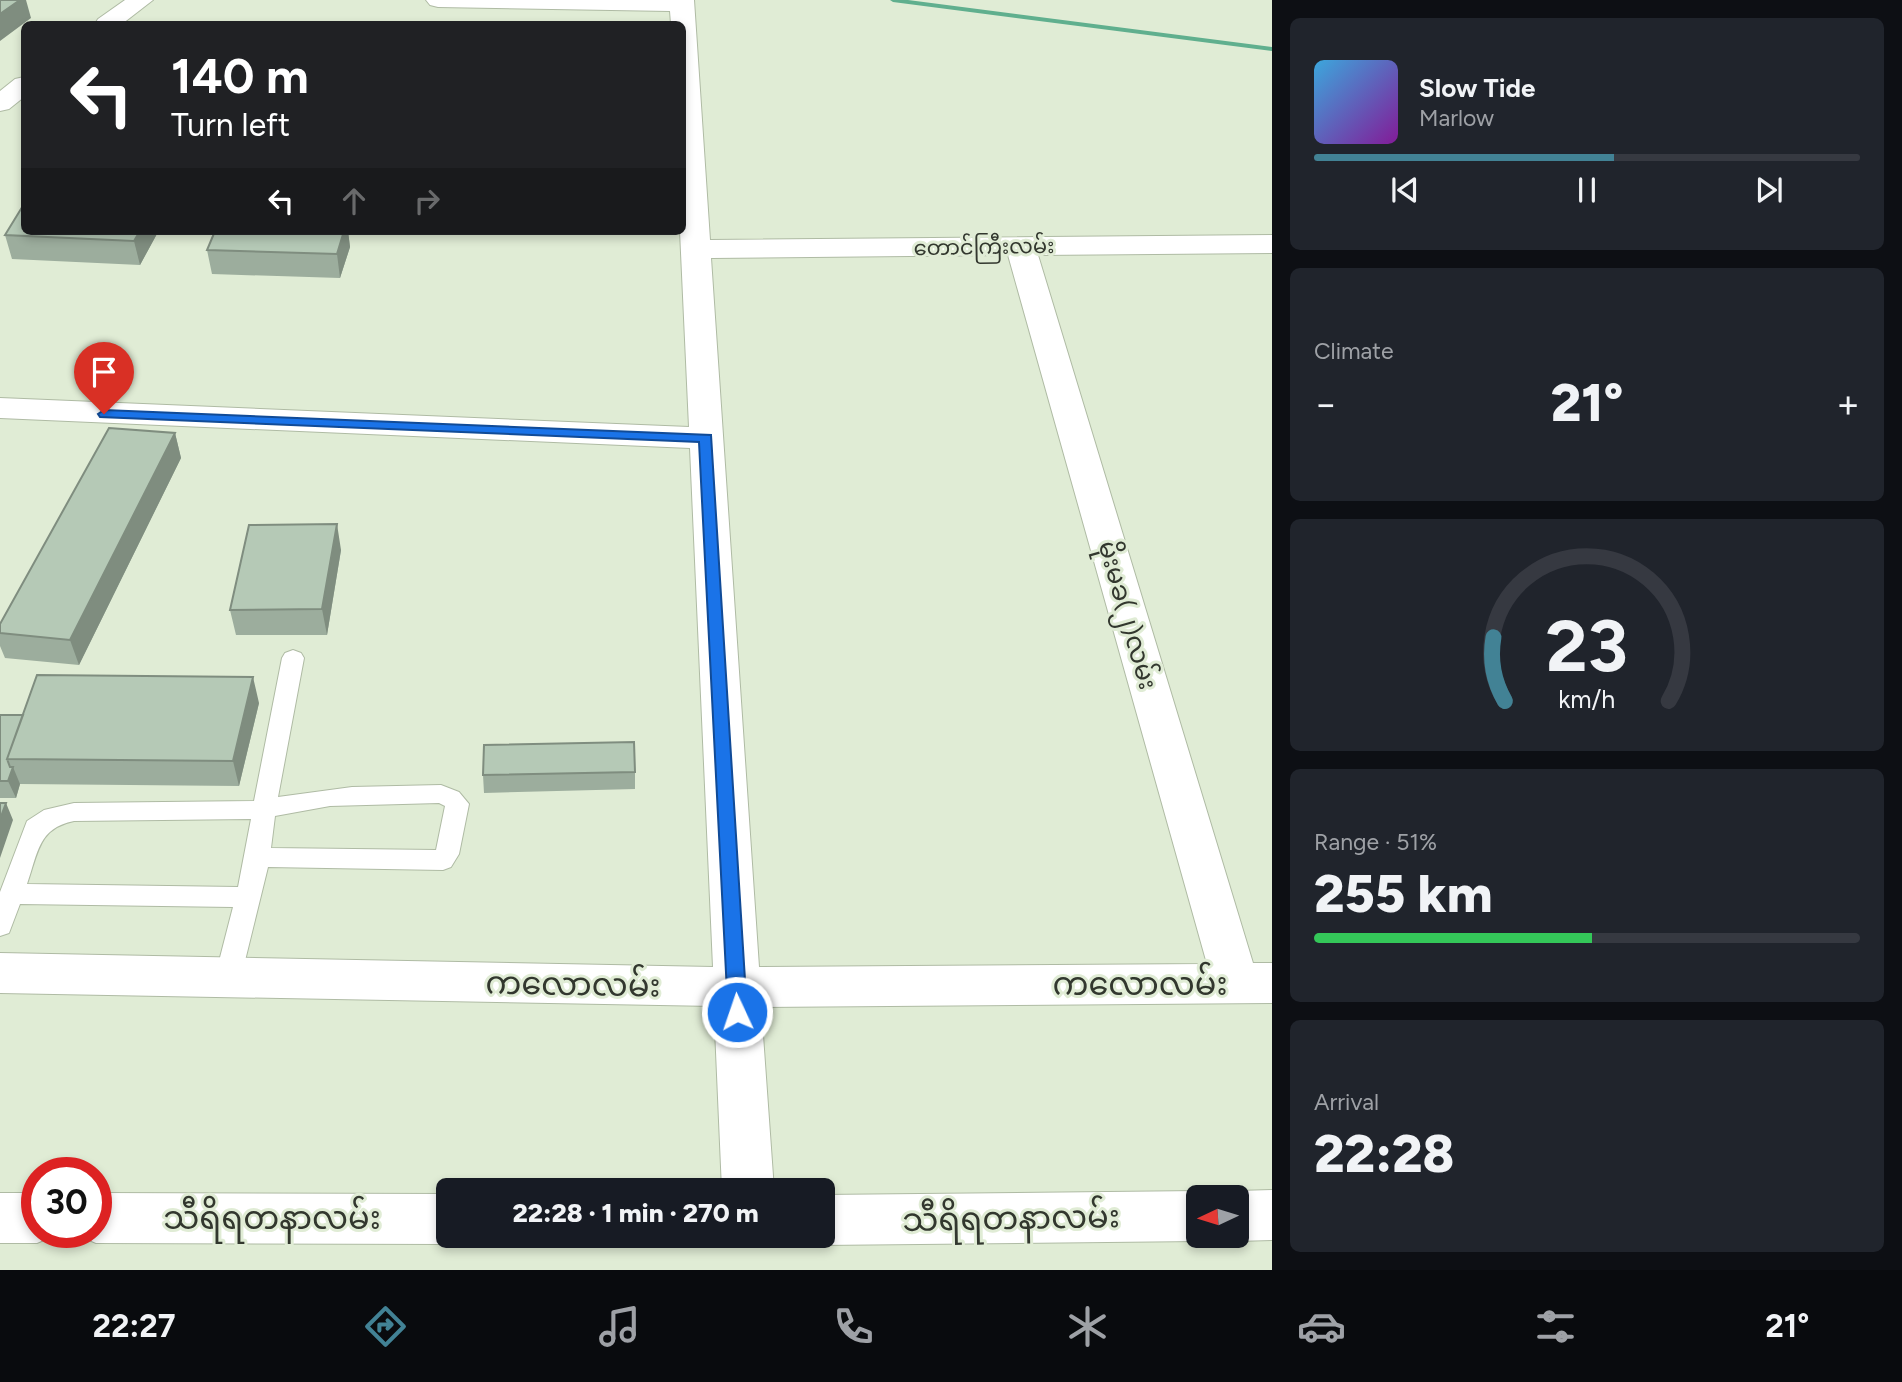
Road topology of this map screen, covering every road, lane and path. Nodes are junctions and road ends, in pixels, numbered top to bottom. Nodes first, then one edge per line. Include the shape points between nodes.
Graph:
1 (141, 0) edge
2 (438, 0) edge
3 (682, 2) edge
4 (111, 21) edge
5 (683, 21) edge
6 (686, 73) edge
7 (21, 87) edge
8 (0, 103) edge
9 (1272, 244) edge
10 (1020, 246) junction
11 (696, 249) junction
12 (0, 408) edge
13 (706, 438) junction
14 (293, 658) dead end
15 (264, 810) junction
16 (258, 857) junction
17 (11, 894) junction
18 (248, 897) junction
19 (0, 926) edge
20 (0, 973) edge
21 (228, 977) junction
22 (1254, 983) edge
23 (736, 987) junction
24 (747, 1178) edge
25 (1272, 1215) edge
26 (1186, 1216) edge
27 (1250, 1216) edge
28 (0, 1218) edge
29 (21, 1218) edge
30 (112, 1218) edge
31 (436, 1219) edge
32 (835, 1220) edge

1 - 4 street
2 - 3 street
3 - 5 street
6 - 11 street
7 - 8 street
9 - 10 street, တောင်ကြီးလမ်း
10 - 11 street, တောင်ကြီးလမ်း
10 - 22 street, မိုးမခ(၂)လမ်း
11 - 13 street
12 - 13 street
13 - 23 street
14 - 15 lane
15 - 16 lane
15 - 16 lane via 334,795 441,794 457,804 443,860
15 - 17 lane via 52,816 35,828
16 - 18 lane
17 - 18 lane
17 - 19 lane
18 - 21 lane
20 - 21 street, ကလောလမ်း
21 - 23 street, ကလောလမ်း
22 - 23 street, ကလောလမ်း
23 - 24 street
25 - 27 street
26 - 32 street, သီရိရတနာလမ်း
28 - 29 street
30 - 31 street, သီရိရတနာလမ်း

